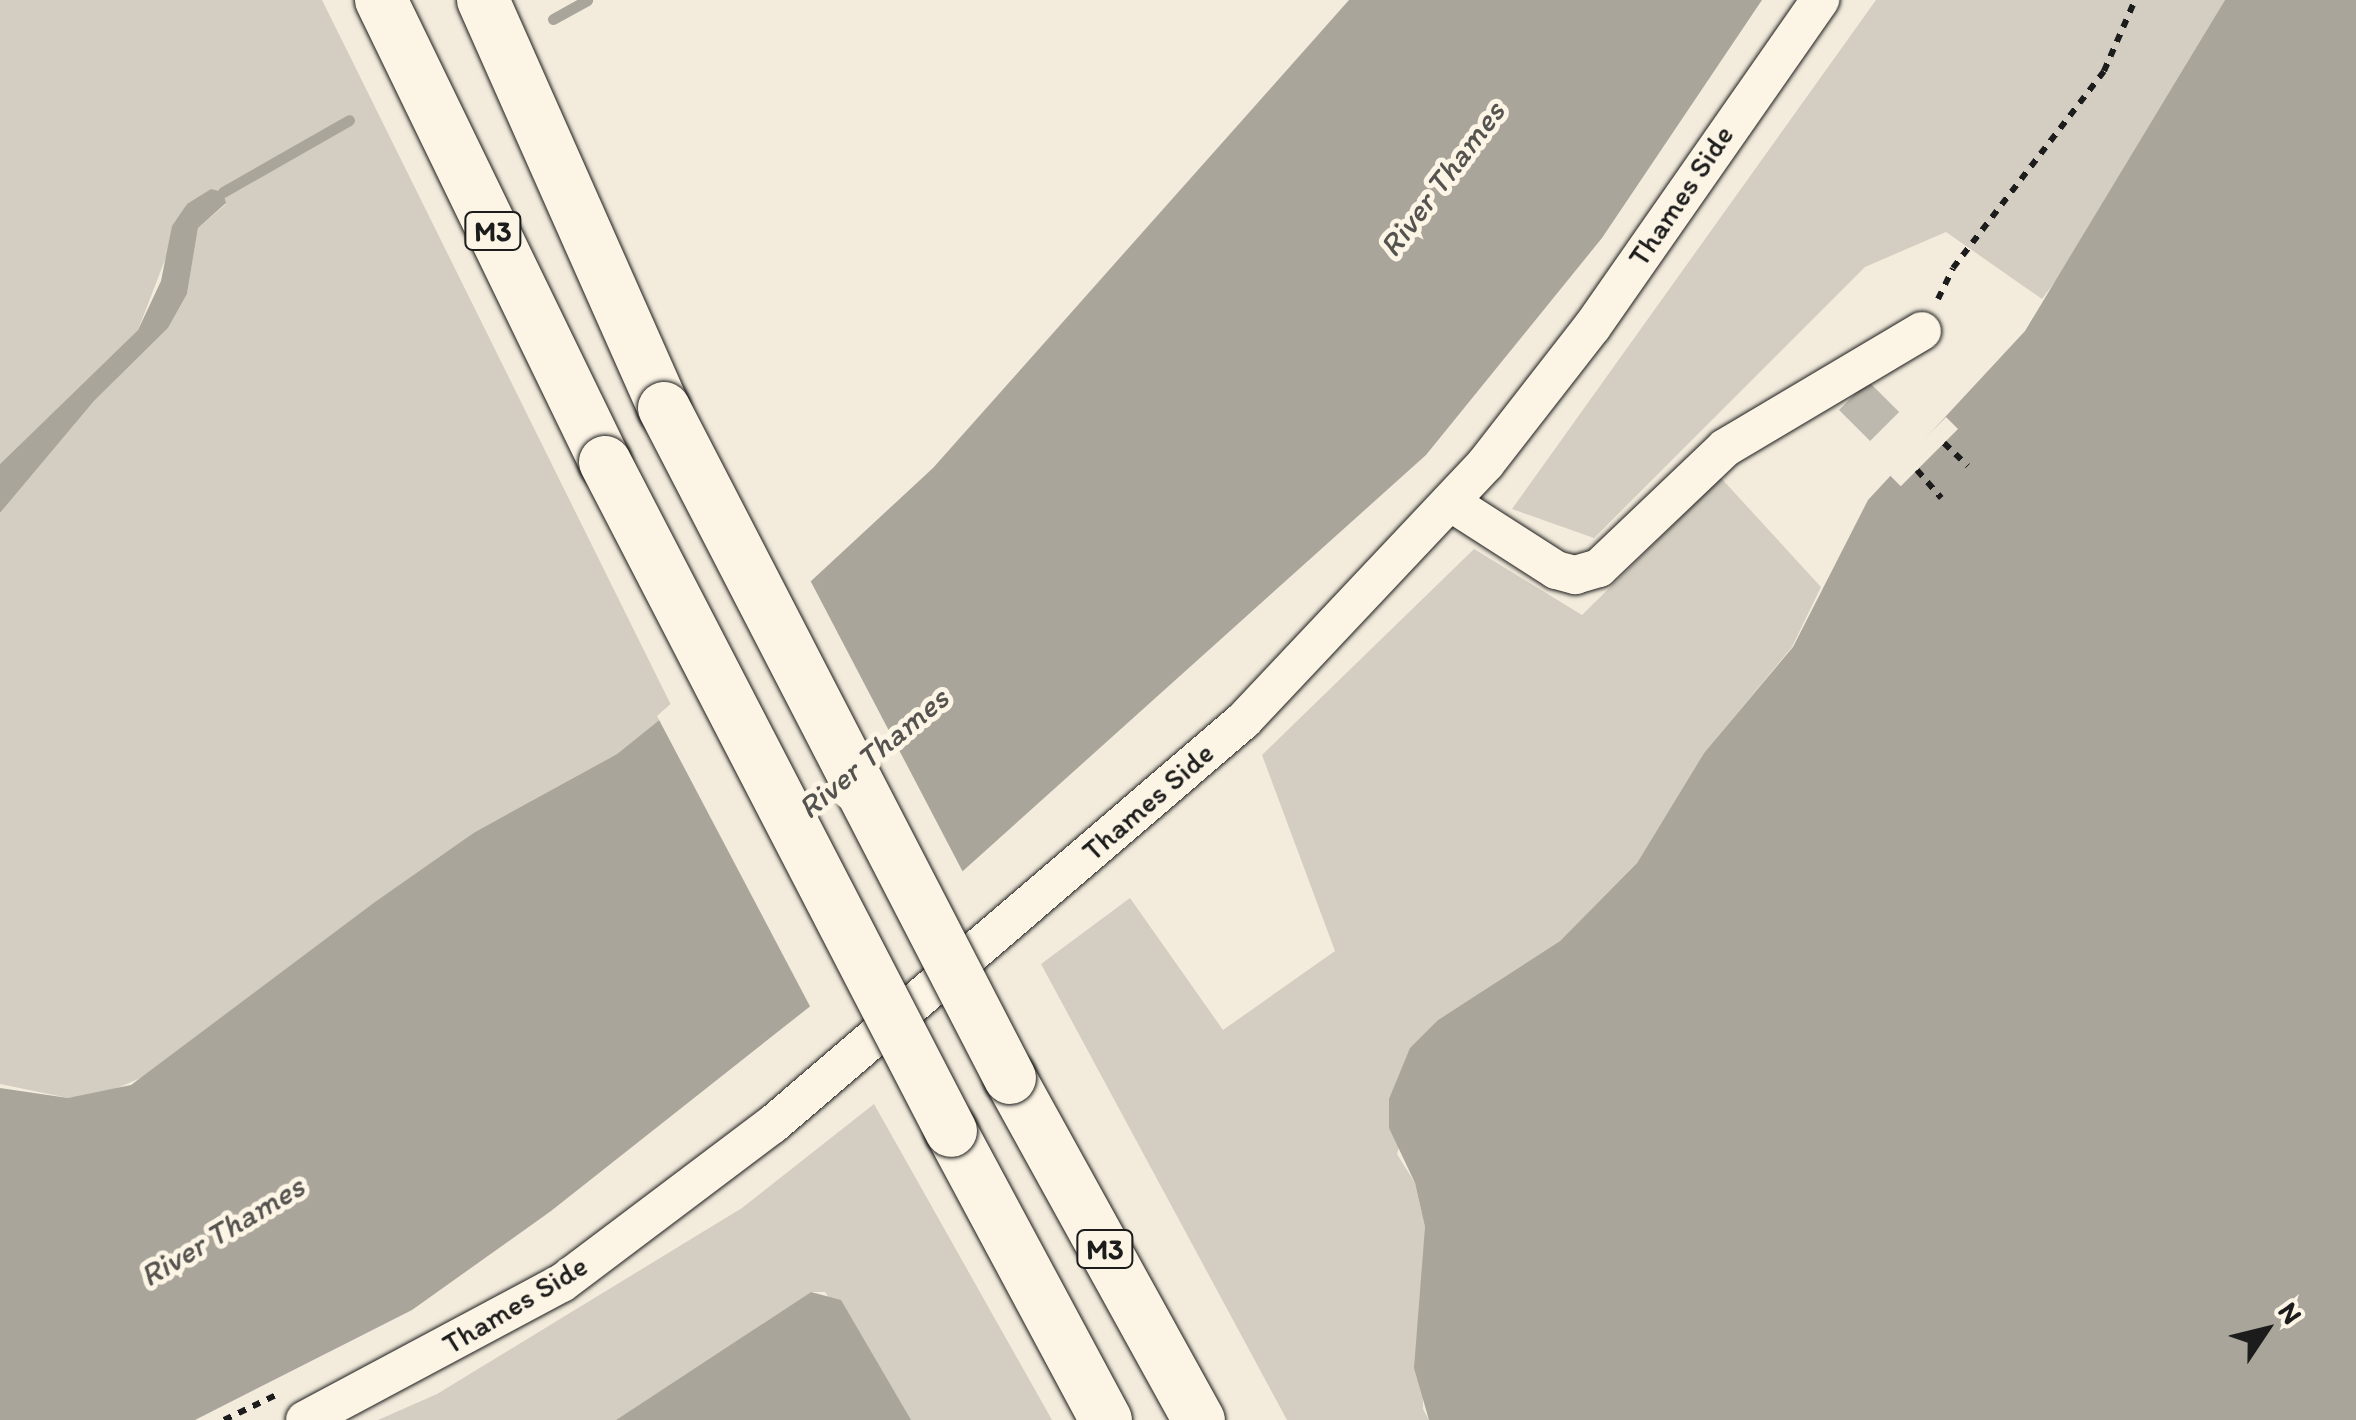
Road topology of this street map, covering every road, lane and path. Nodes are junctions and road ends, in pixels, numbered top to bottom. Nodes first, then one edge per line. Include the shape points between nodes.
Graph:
1 (381, 0) edge
2 (483, 0) edge
3 (1820, 0) edge
4 (2136, 0) edge
5 (1922, 331) joint
6 (1944, 443) dead end
7 (1968, 466) dead end
8 (1917, 470) dead end
9 (1941, 498) dead end
10 (1450, 502) junction
11 (295, 1405) edge
12 (224, 1420) edge
13 (1106, 1420) edge
14 (1200, 1420) edge

1 - 13 highway, M3, bridge via 605,462
2 - 14 highway, M3, bridge via 664,408 1010,1078
3 - 10 street, Thames Side via 1592,327
4 - 5 path via 2104,71 1953,268
5 - 10 street via 1725,448 1598,568 1575,575 1556,570
6 - 7 path
8 - 9 path
10 - 11 street, Thames Side via 1244,720 772,1125 562,1282
11 - 12 path

